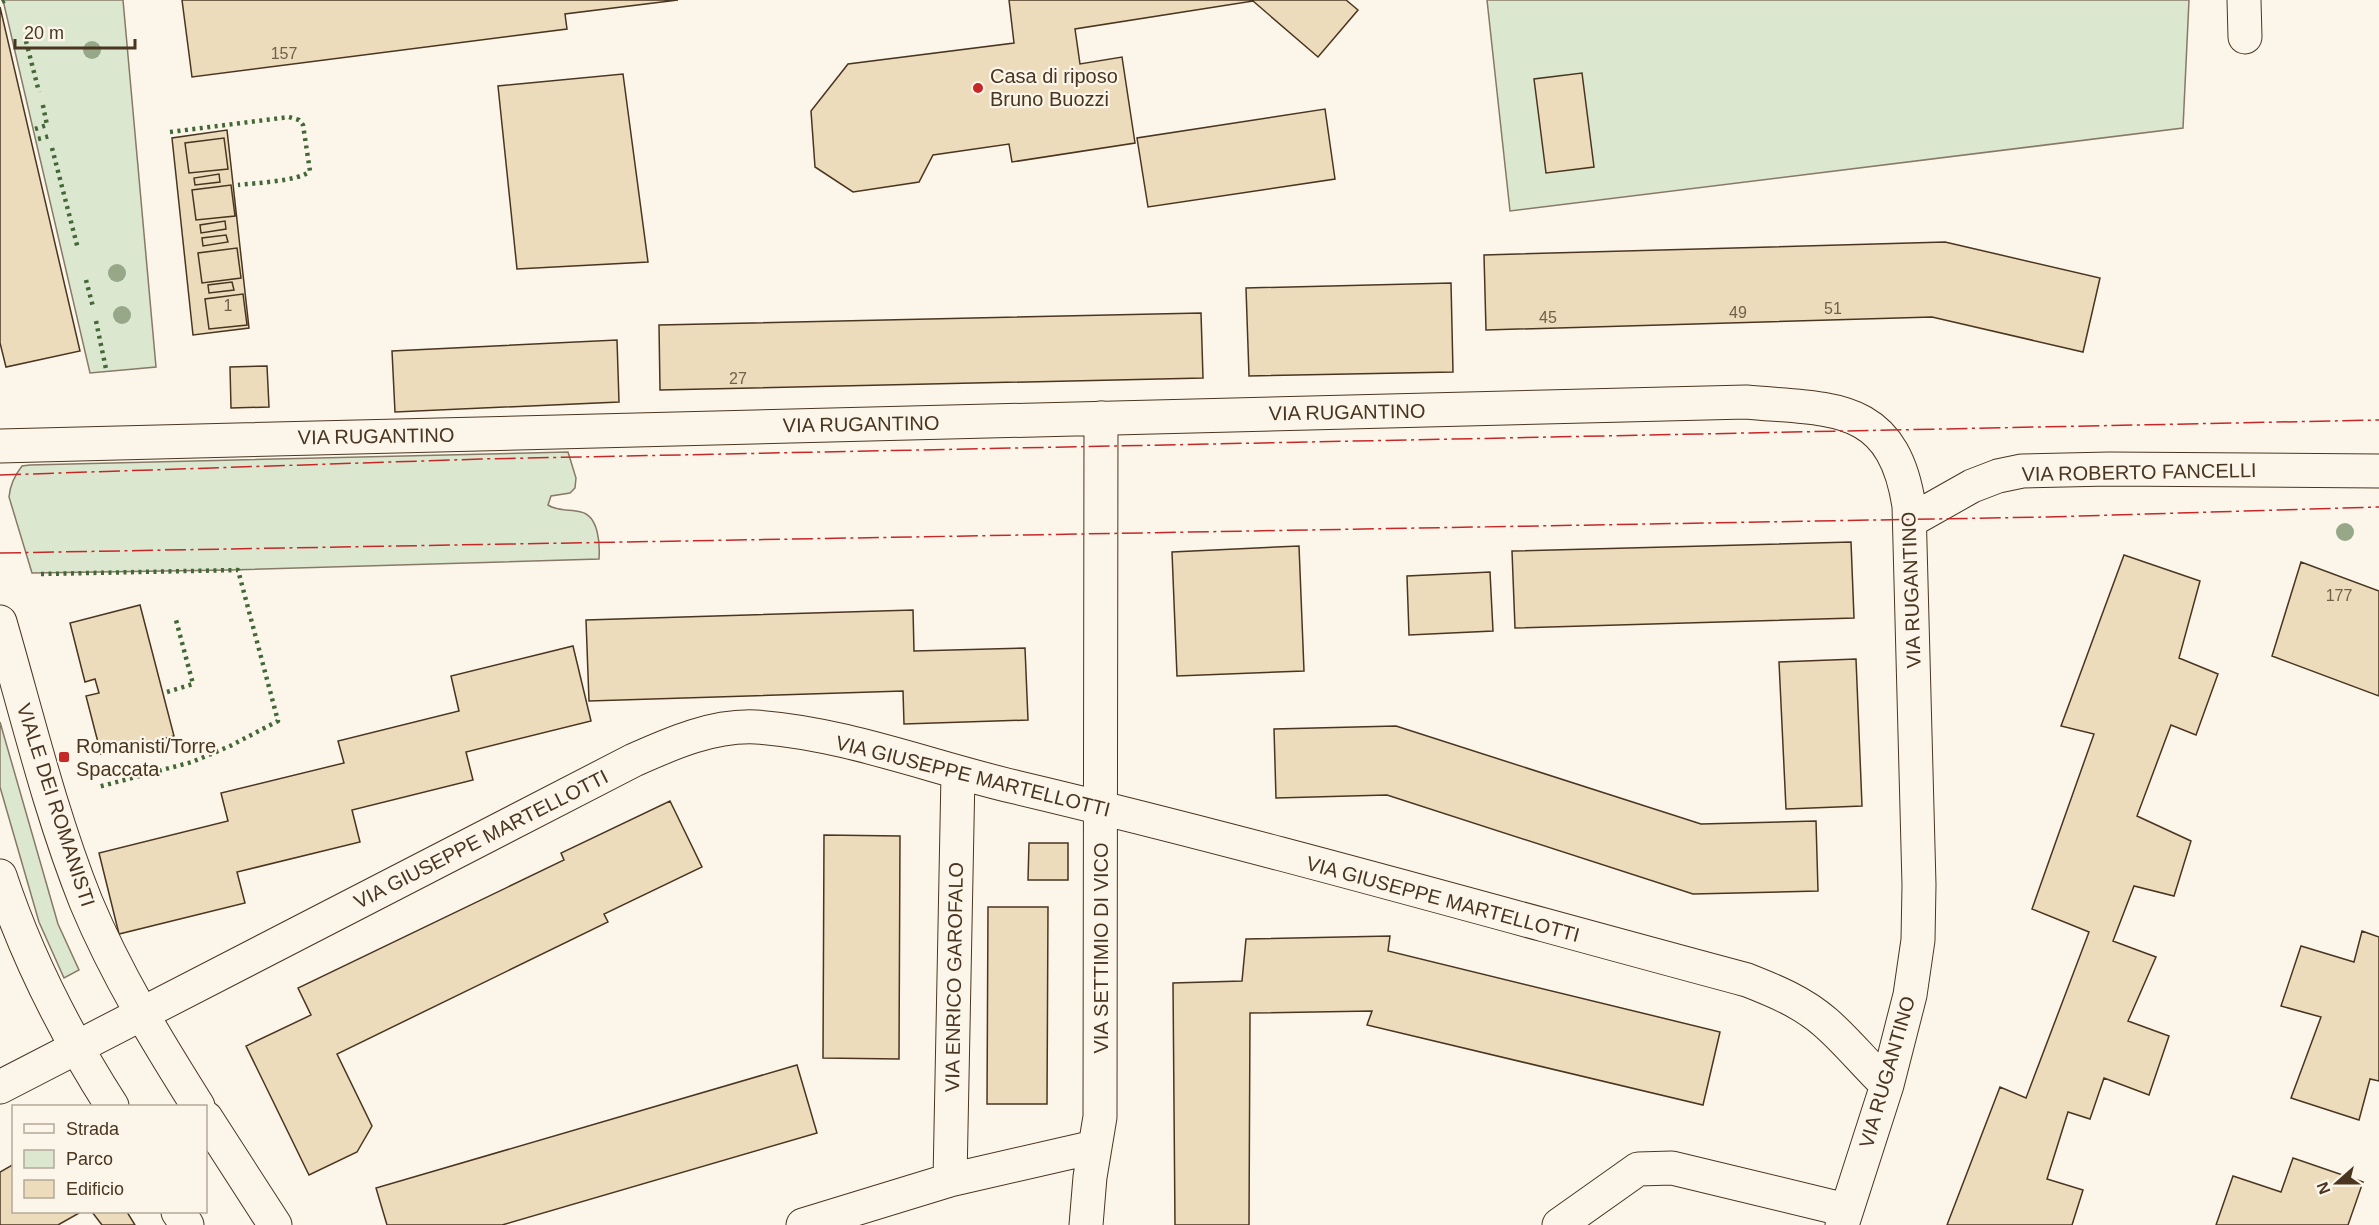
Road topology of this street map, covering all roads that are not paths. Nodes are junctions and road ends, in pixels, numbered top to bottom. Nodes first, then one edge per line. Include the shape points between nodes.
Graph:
1 (2244, 0) edge
2 (2246, 37) dead end
3 (1101, 417) junction
4 (0, 446) edge
5 (2379, 471) edge
6 (1910, 521) junction
7 (0, 622) edge
8 (958, 774) junction
9 (1102, 808) junction
10 (0, 876) edge
11 (142, 1013) junction
12 (75, 1047) junction
13 (1887, 1085) junction
14 (0, 1087) edge
15 (111, 1105) edge
16 (197, 1105) edge
17 (207, 1120) edge
18 (1094, 1147) junction
19 (950, 1180) junction
20 (1844, 1218) edge
21 (275, 1225) edge
22 (803, 1225) edge
23 (1086, 1225) edge
24 (1558, 1225) edge

1 - 2 street
3 - 4 street, VIA RUGANTINO
3 - 6 street, VIA RUGANTINO via 1746,402 1828,409 1864,421 1883,440 1903,481
3 - 9 street, VIA SETTIMIO DI VICO
5 - 6 street, VIA ROBERTO FANCELLI via 2022,471 1972,486
6 - 13 street, VIA RUGANTINO via 1919,923 1910,995
7 - 11 street, VIALE DEI ROMANISTI via 78,881
8 - 9 street, VIA GIUSEPPE MARTELLOTTI
8 - 11 street, VIA GIUSEPPE MARTELLOTTI via 864,747 787,731 753,727 700,734 604,775
8 - 19 street, VIA ENRICO GAROFALO
9 - 13 street, VIA GIUSEPPE MARTELLOTTI via 1748,980 1811,1011
9 - 18 street, VIA SETTIMIO DI VICO via 1100,1117
10 - 12 street via 34,967
11 - 12 street, VIA GIUSEPPE MARTELLOTTI
11 - 16 street, VIALE DEI ROMANISTI
12 - 14 street, VIA GIUSEPPE MARTELLOTTI
12 - 15 street
13 - 20 street, VIA RUGANTINO
17 - 21 street
18 - 19 street
18 - 23 street, VIA SETTIMIO DI VICO
19 - 22 street
20 - 24 street via 1657,1167 1638,1168

